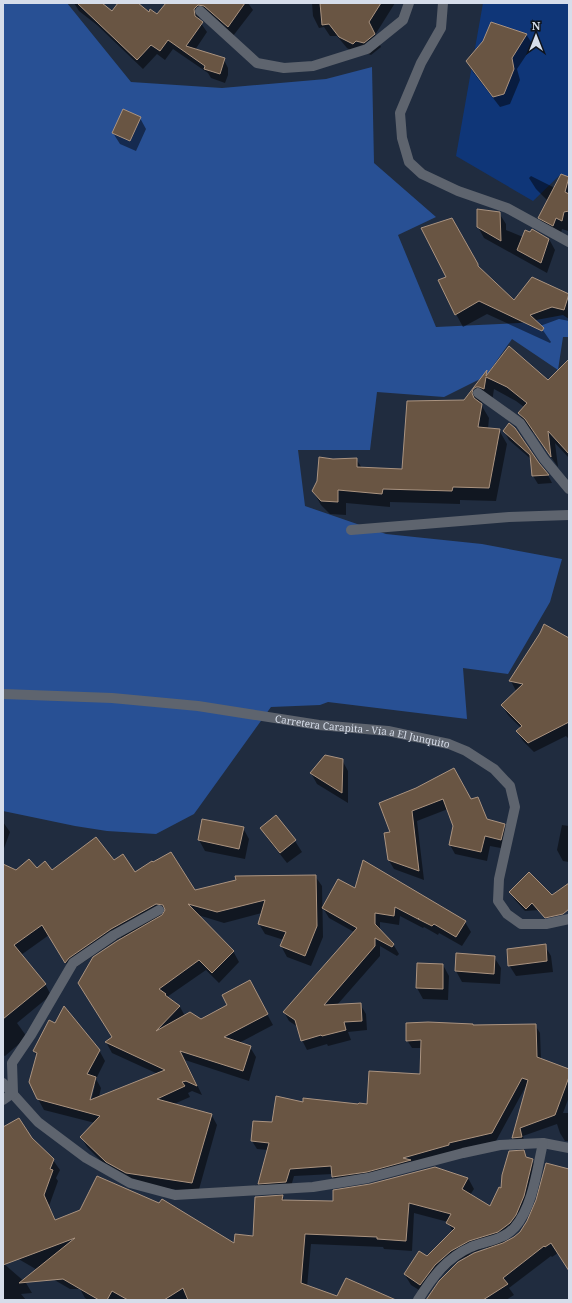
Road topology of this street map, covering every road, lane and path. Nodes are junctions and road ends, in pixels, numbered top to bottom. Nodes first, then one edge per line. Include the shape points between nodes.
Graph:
1 (409, 3) edge
2 (443, 3) edge
3 (200, 11) dead end
4 (569, 242) edge
5 (478, 393) dead end
6 (569, 489) edge
7 (569, 515) edge
8 (351, 530) dead end
9 (3, 694) edge
10 (158, 910) dead end
11 (569, 919) edge
12 (3, 1083) edge
13 (13, 1093) junction
14 (3, 1100) edge
15 (543, 1143) junction
16 (569, 1148) edge
17 (418, 1300) edge

1 - 3 street via 403,20 367,49 313,66 284,68 257,63
2 - 4 street via 441,28 421,63 400,113 402,138 409,162 422,174 458,191 507,208
5 - 6 street via 520,423 544,459
7 - 8 street via 509,516
9 - 11 street, Carretera Carapita - Vía a El Junquito via 112,698 198,706 319,725 388,731 455,746 494,769 510,786 515,807 499,879 498,901 507,914 522,924 546,924
10 - 13 street via 114,935 73,963 12,1063
12 - 13 street
13 - 14 street
13 - 15 street via 38,1122 86,1158 130,1183 175,1195 313,1187 368,1178 500,1145
15 - 16 street
15 - 17 street via 527,1207 515,1227 501,1238 471,1247 450,1259 434,1276

